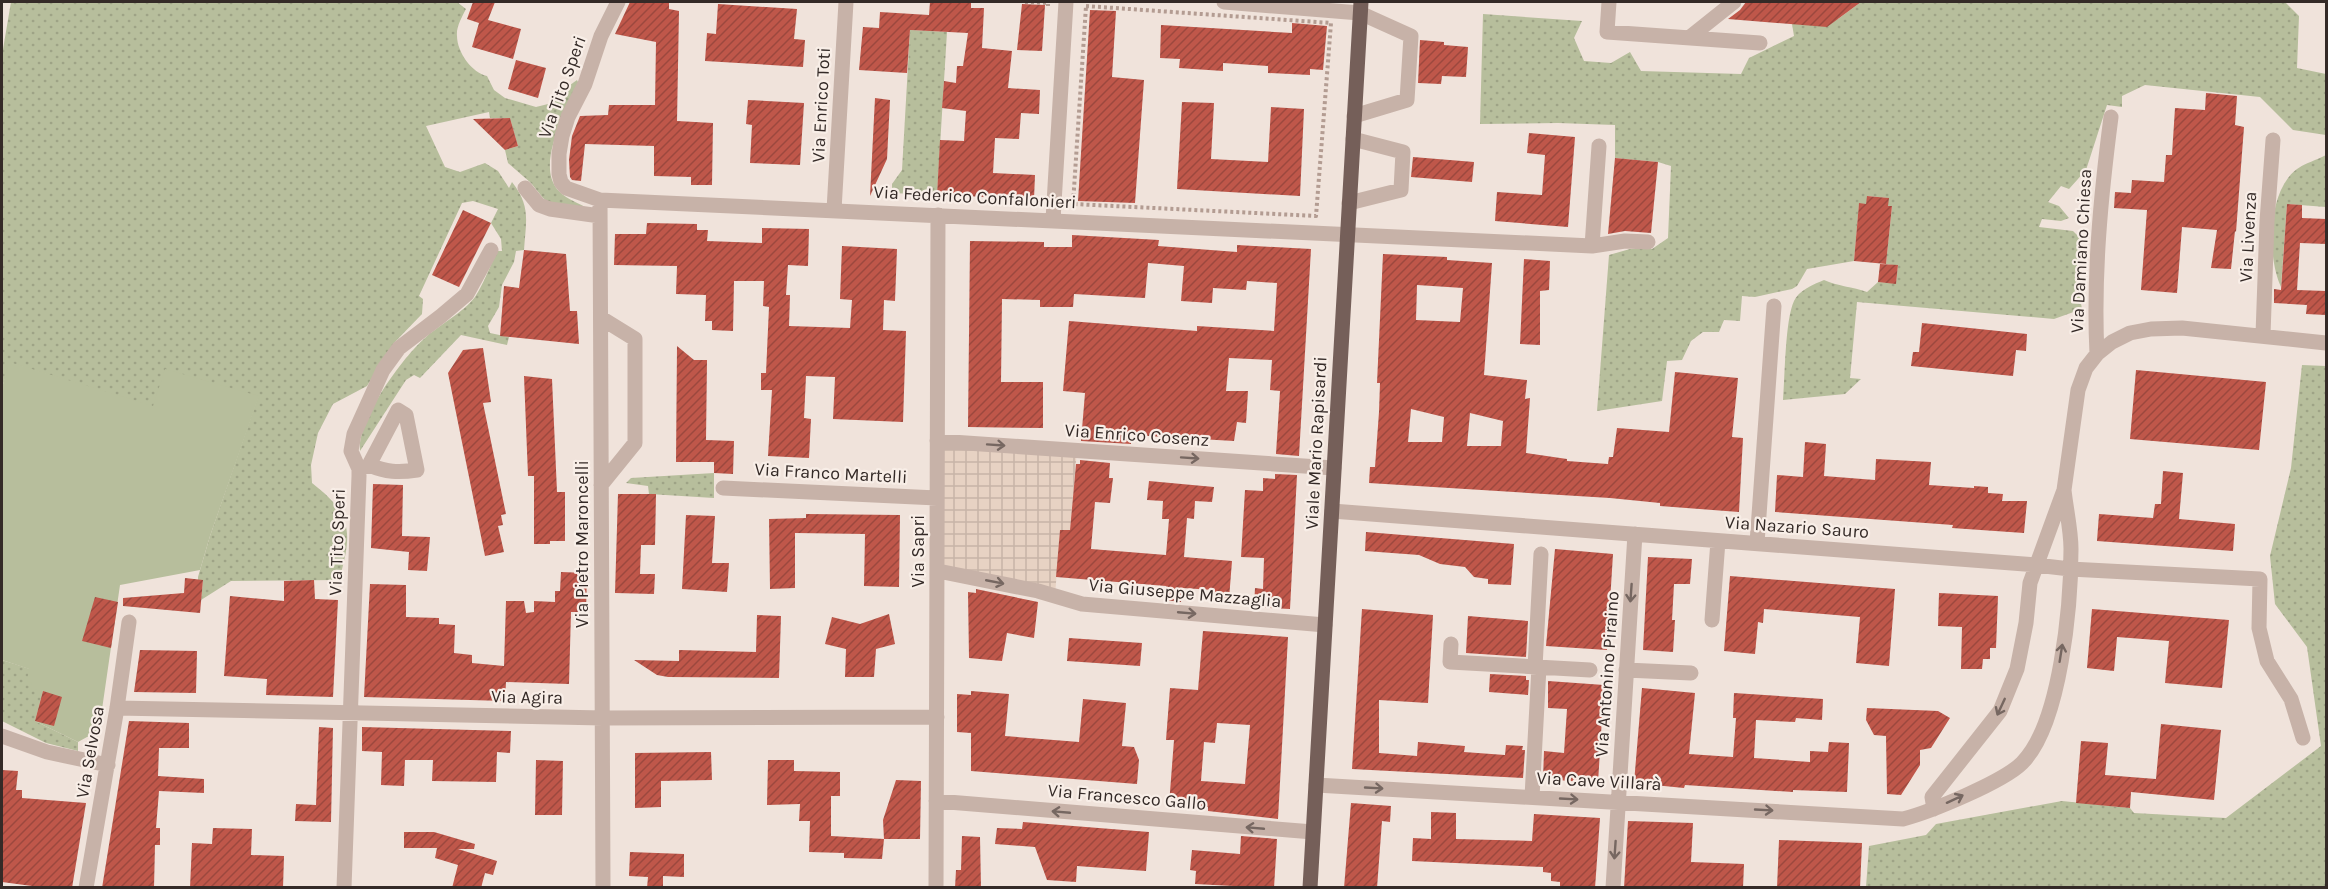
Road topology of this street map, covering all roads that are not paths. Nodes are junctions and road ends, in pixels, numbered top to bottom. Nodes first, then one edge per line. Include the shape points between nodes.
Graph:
1 (618, 2) edge
2 (846, 2) edge
3 (1066, 2) edge
4 (1224, 2) edge
5 (1609, 2) edge
6 (1734, 2) edge
7 (1360, 7) edge
8 (1690, 37) junction
9 (1760, 43) dead end
10 (1354, 116) junction
11 (2111, 117) dead end
12 (1353, 139) junction
13 (2273, 140) dead end
14 (1599, 146) dead end
15 (525, 188) dead end
16 (600, 200) junction
17 (1349, 203) junction
18 (834, 210) junction
19 (938, 215) junction
20 (600, 216) junction
21 (1053, 220) junction
22 (1348, 235) junction
23 (1648, 242) dead end
24 (1592, 246) junction
25 (491, 250) dead end
26 (1774, 306) dead end
27 (601, 318) junction
28 (2263, 335) junction
29 (2326, 343) edge
30 (2097, 354) junction
31 (937, 441) junction
32 (1334, 468) junction
33 (601, 485) junction
34 (723, 488) dead end
35 (2064, 490) junction
36 (937, 498) junction
37 (1332, 511) junction
38 (1635, 534) junction
39 (1718, 540) junction
40 (1757, 543) junction
41 (1541, 554) dead end
42 (2036, 565) junction
43 (2070, 569) junction
44 (938, 571) junction
45 (1712, 620) dead end
46 (129, 622) dead end
47 (1325, 625) junction
48 (1451, 644) dead end
49 (1537, 667) junction
50 (1590, 670) dead end
51 (1626, 670) junction
52 (1691, 673) dead end
53 (117, 708) junction
54 (350, 714) junction
55 (937, 717) junction
56 (603, 718) junction
57 (2, 736) edge
58 (2303, 738) dead end
59 (2, 741) edge
60 (24, 745) junction
61 (108, 765) junction
62 (1316, 785) junction
63 (1532, 797) junction
64 (936, 801) junction
65 (1618, 802) junction
66 (1934, 809) junction
67 (1880, 816) joint
68 (1313, 832) junction
69 (86, 888) edge
70 (344, 888) edge
71 (603, 888) edge
72 (936, 888) edge
73 (1310, 888) edge
74 (1612, 888) edge

1 - 16 street, Via Tito Speri via 568,117 559,154 559,174 566,188
2 - 18 street, Via Enrico Toti
3 - 21 street
4 - 7 street
5 - 8 street via 1607,32
6 - 8 street
7 - 10 main road, Viale Mario Rapisardi
7 - 10 street via 1411,36 1407,100
8 - 9 street
10 - 12 main road, Viale Mario Rapisardi
11 - 30 street, Via Damiano Chiesa via 2095,312
12 - 17 main road, Viale Mario Rapisardi
12 - 17 street via 1404,152 1401,190
13 - 28 street, Via Livenza
14 - 24 street
15 - 20 street via 539,205
16 - 18 street, Via Federico Confalonieri
16 - 20 street, Via Pietro Maroncelli
17 - 22 main road, Viale Mario Rapisardi
18 - 19 street, Via Federico Confalonieri
19 - 21 street, Via Federico Confalonieri
19 - 31 street, Via Sapri
20 - 27 street, Via Pietro Maroncelli
21 - 22 street, Via Federico Confalonieri
22 - 24 street, Via Federico Confalonieri
22 - 32 main road, Viale Mario Rapisardi
23 - 24 street, Via Federico Confalonieri
25 - 54 street, Via Tito Speri via 467,294 399,348 383,370 354,434 351,451 364,467
26 - 40 street
27 - 33 street, Via Pietro Maroncelli
27 - 33 street via 634,339 635,443
28 - 29 street
28 - 30 street via 2151,329 2130,333
30 - 35 street, Via Damiano Chiesa via 2086,368 2078,390
31 -> 32 street, Via Enrico Cosenz
31 - 36 street, Via Sapri
32 - 37 main road, Viale Mario Rapisardi
33 - 56 street, Via Pietro Maroncelli
34 - 36 street, Via Franco Martelli
35 - 42 street, Via Damiano Chiesa
35 - 43 street, Via Damiano Chiesa
36 - 44 street, Via Sapri
37 - 38 street, Via Nazario Sauro
37 - 47 main road, Viale Mario Rapisardi
38 - 39 street, Via Nazario Sauro
38 -> 51 street, Via Antonino Piraino
39 - 40 street, Via Nazario Sauro
39 - 45 street
40 - 42 street, Via Nazario Sauro
41 - 49 street
42 - 43 street, Via Nazario Sauro
42 -> 66 street, Via Damiano Chiesa via 2017,669 2000,711 1932,797
43 - 58 street, Via Nazario Sauro via 2260,579 2259,628 2267,661 2291,699
66 -> 43 street, Via Damiano Chiesa via 2007,775 2036,746 2059,668
44 -> 47 street, Via Giuseppe Mazzaglia via 1082,604
44 - 55 street, Via Sapri
46 - 53 street, Via Selvosa
47 - 62 main road, Viale Mario Rapisardi
48 - 49 street via 1450,662
49 - 50 street
49 - 63 street
51 - 52 street
51 - 65 street, Via Antonino Piraino
53 - 54 street, Via Agira
53 - 61 street, Via Selvosa
54 - 56 street, Via Agira
54 - 70 street, Via Tito Speri
55 - 56 street, Via Agira
55 - 64 street, Via Sapri
56 - 71 street, Via Pietro Maroncelli
57 - 60 street
59 - 60 street
60 - 61 street
61 - 69 street, Via Selvosa
62 -> 63 street, Via Cave Villarà
62 - 68 main road, Viale Mario Rapisardi
63 -> 65 street, Via Cave Villarà
68 -> 64 street, Via Francesco Gallo
64 - 72 street, Via Sapri
65 -> 67 street, Via Cave Villarà
65 -> 74 street, Via Antonino Piraino
66 - 67 street, Via Damiano Chiesa via 1903,819
68 - 73 main road, Viale Mario Rapisardi

